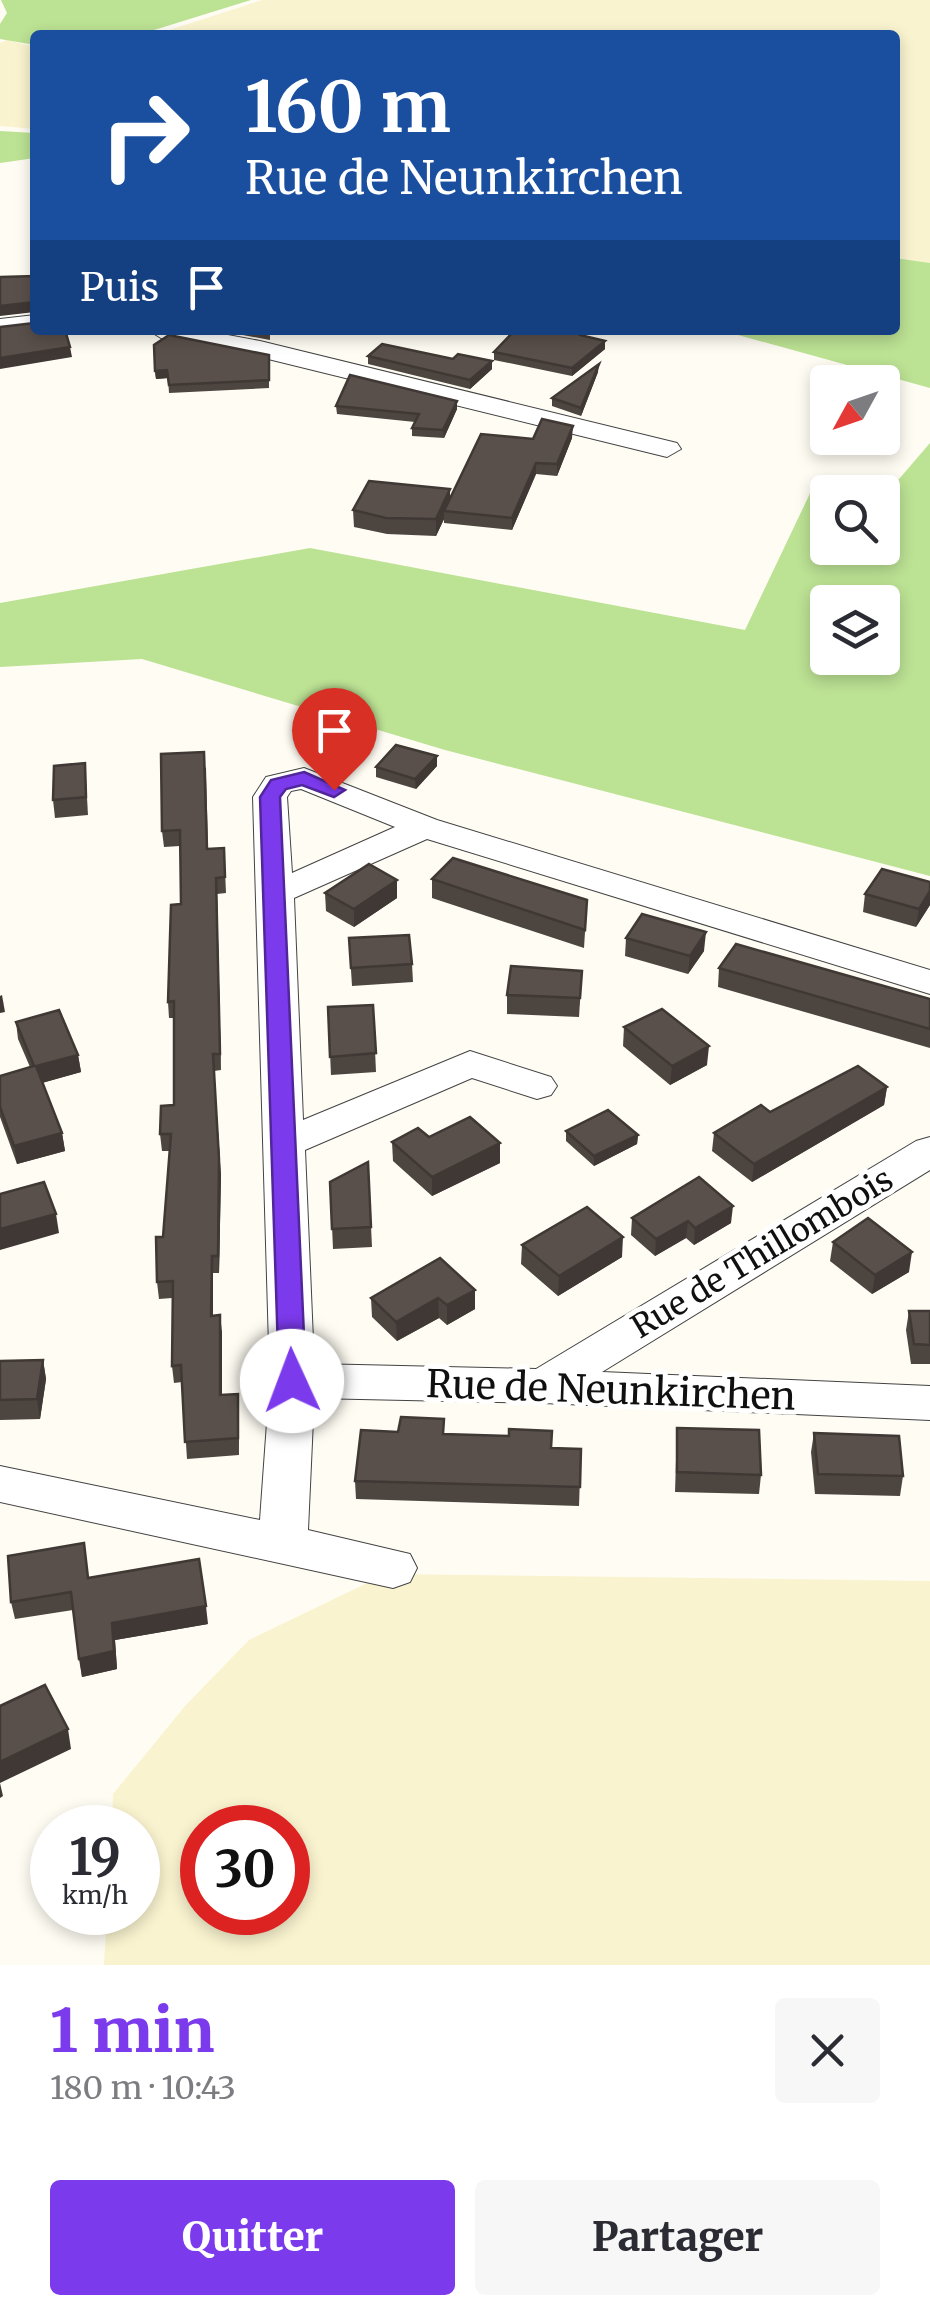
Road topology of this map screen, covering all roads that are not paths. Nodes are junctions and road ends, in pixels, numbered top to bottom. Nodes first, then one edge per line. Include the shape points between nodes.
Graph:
1 (30, 324) edge
2 (0, 327) edge
3 (192, 335) edge
4 (667, 448) dead end
5 (426, 827) junction
6 (276, 893) junction
7 (930, 982) edge
8 (537, 1086) dead end
9 (282, 1140) junction
10 (930, 1151) edge
11 (292, 1381) junction
12 (543, 1386) junction
13 (930, 1403) edge
14 (0, 1484) edge
15 (282, 1542) junction
16 (393, 1568) dead end

1 - 2 street
3 - 4 street
5 - 6 street
5 - 6 street via 304,778 278,784 270,797
5 - 7 street
6 - 9 street
8 - 9 street via 470,1064
9 - 11 street
10 - 12 street, Rue de Thillombois
11 - 12 street, Rue de Neunkirchen
11 - 15 street
12 - 13 street, Rue de Neunkirchen
14 - 15 street
15 - 16 street

